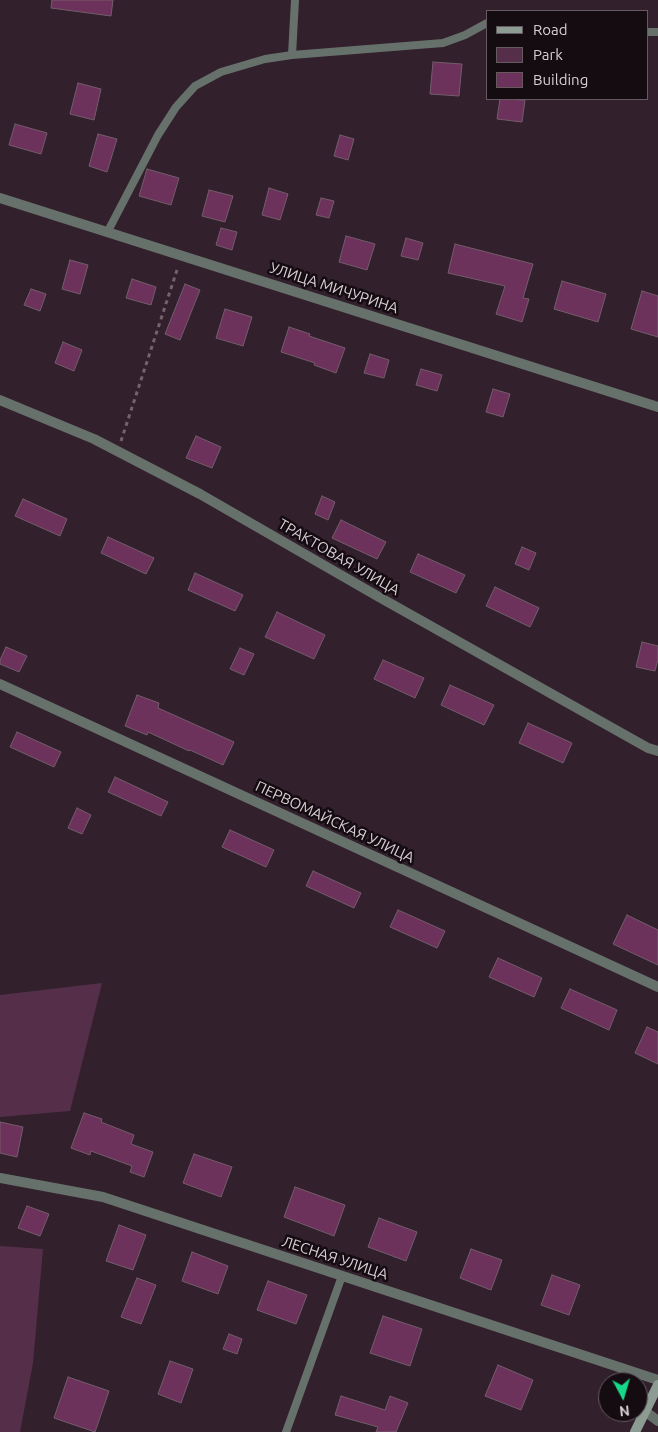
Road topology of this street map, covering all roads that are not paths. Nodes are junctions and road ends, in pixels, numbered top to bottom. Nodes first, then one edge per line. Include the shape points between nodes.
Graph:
1 (295, 0) edge
2 (486, 24) edge
3 (292, 55) junction
4 (0, 198) edge
5 (108, 231) junction
6 (0, 400) edge
7 (658, 408) edge
8 (0, 684) edge
9 (658, 751) edge
10 (658, 986) edge
11 (0, 1178) edge
12 (342, 1276) junction
13 (658, 1380) edge
14 (658, 1385) edge
15 (648, 1408) edge
16 (648, 1414) edge
17 (658, 1422) edge
18 (286, 1432) edge

1 - 3 lane
2 - 3 lane via 443,43
3 - 5 lane via 221,72 195,86 176,107 158,135
4 - 5 street, УЛИЦА МИЧУРИНА
5 - 7 street, УЛИЦА МИЧУРИНА
6 - 9 street, ТРАКТОВАЯ УЛИЦА via 94,439 200,494
8 - 10 street, ПЕРВОМАЙСКАЯ УЛИЦА
11 - 12 street, ЛЕСНАЯ УЛИЦА via 103,1197
12 - 13 street, ЛЕСНАЯ УЛИЦА
12 - 18 lane
14 - 15 street
16 - 17 street

